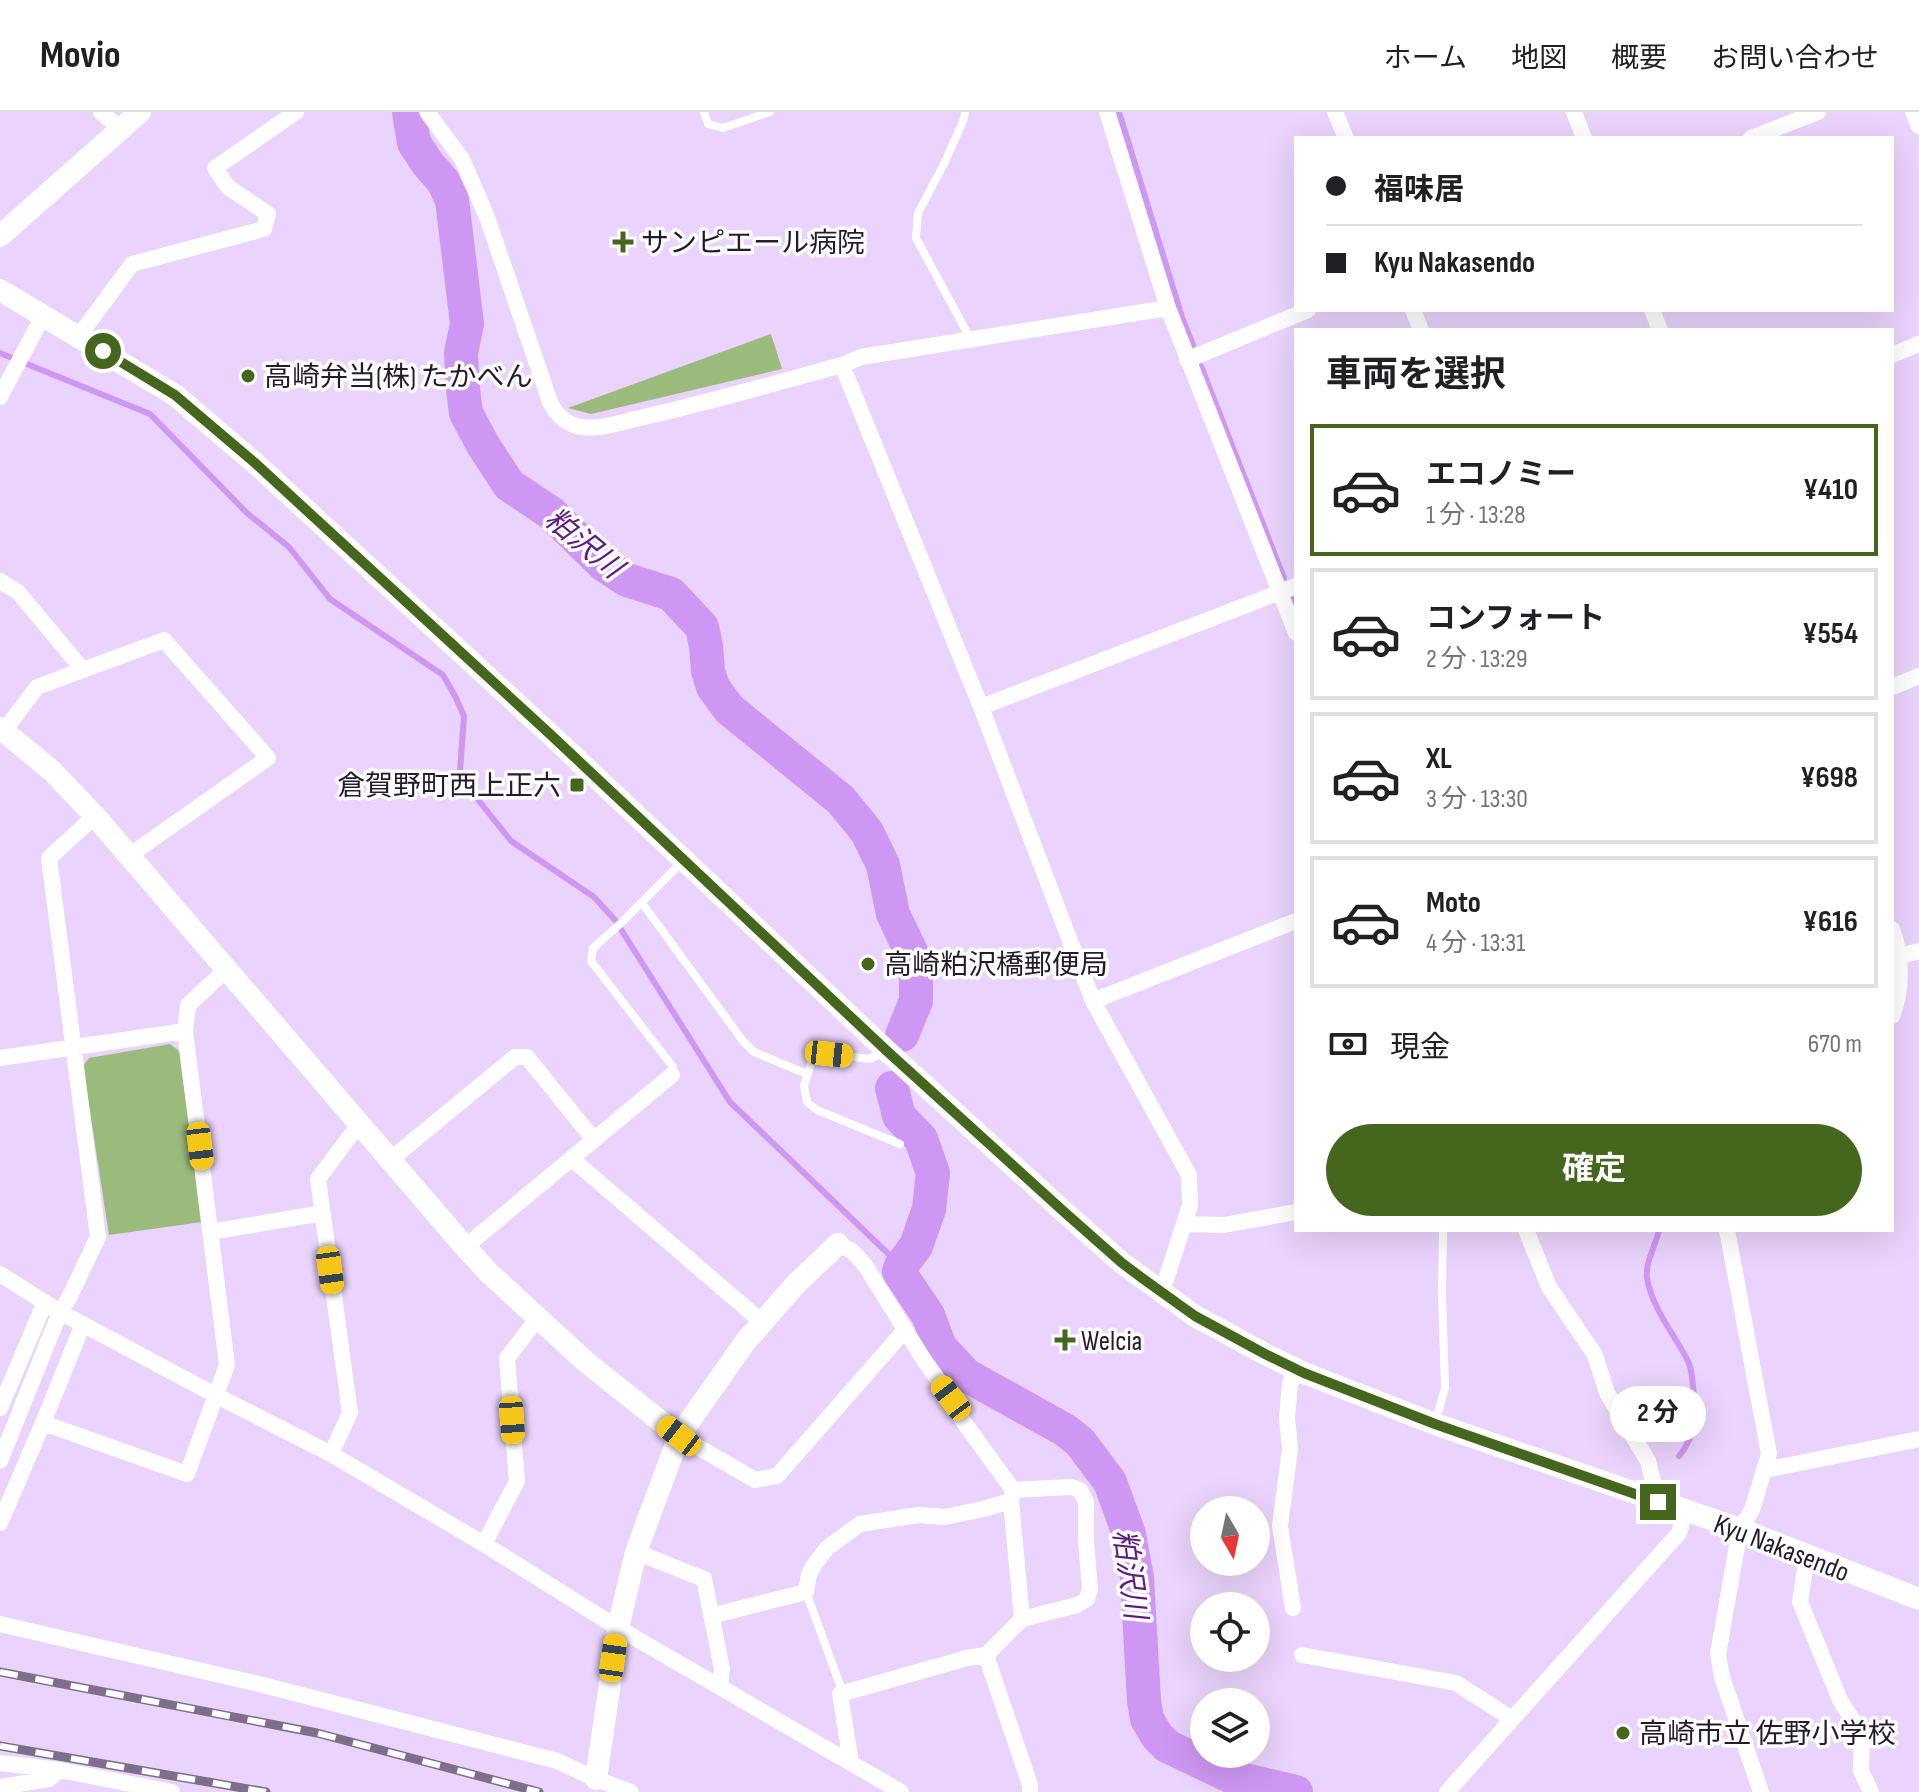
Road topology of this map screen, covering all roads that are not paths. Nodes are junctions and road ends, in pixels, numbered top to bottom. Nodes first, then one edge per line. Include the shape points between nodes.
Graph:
1 (101, 112) edge
2 (140, 112) edge
3 (296, 112) edge
4 (427, 112) edge
5 (704, 112) edge
6 (770, 112) edge
7 (965, 112) edge
8 (1107, 112) edge
9 (1335, 112) edge
10 (1574, 112) edge
11 (1818, 112) edge
12 (1913, 112) edge
13 (1919, 126) edge
14 (120, 129) junction
15 (1345, 136) edge
16 (1583, 136) edge
17 (1756, 136) edge
18 (0, 236) edge
19 (0, 290) edge
20 (1168, 308) junction
21 (1303, 312) edge
22 (43, 316) junction
23 (79, 336) junction
24 (971, 340) junction
25 (1919, 344) edge
26 (1894, 354) edge
27 (1187, 360) junction
28 (842, 365) junction
29 (0, 397) edge
30 (0, 581) edge
31 (1288, 589) edge
32 (1294, 622) edge
33 (83, 670) junction
34 (1919, 676) edge
35 (1894, 686) edge
36 (981, 707) junction
37 (2, 729) edge
38 (95, 816) junction
39 (130, 855) junction
40 (683, 860) junction
41 (642, 903) junction
42 (1294, 922) edge
43 (1895, 944) edge
44 (1919, 951) edge
45 (227, 969) junction
46 (1093, 1001) junction
47 (1894, 1011) edge
48 (185, 1031) junction
49 (73, 1048) junction
50 (888, 1052) junction
51 (0, 1058) edge
52 (807, 1074) junction
53 (672, 1075) joint
54 (359, 1124) junction
55 (594, 1140) junction
56 (900, 1144) dead end
57 (572, 1159) junction
58 (390, 1160) junction
59 (1294, 1212) edge
60 (323, 1213) junction
61 (1184, 1224) junction
62 (210, 1232) junction
63 (1443, 1232) edge
64 (1527, 1232) edge
65 (1727, 1232) edge
66 (838, 1244) joint
67 (465, 1247) junction
68 (0, 1274) edge
69 (1162, 1292) junction
70 (45, 1302) junction
71 (60, 1312) junction
72 (538, 1318) junction
73 (762, 1322) junction
74 (83, 1324) junction
75 (905, 1330) junction
76 (1298, 1370) junction
77 (217, 1396) junction
78 (0, 1408) edge
79 (43, 1423) junction
80 (1435, 1424) junction
81 (679, 1436) junction
82 (1919, 1439) edge
83 (331, 1454) junction
84 (0, 1461) edge
85 (1765, 1470) junction
86 (1012, 1496) junction
87 (1658, 1502) junction
88 (1685, 1512) junction
89 (0, 1523) edge
90 (1740, 1529) junction
91 (484, 1544) junction
92 (636, 1552) junction
93 (1807, 1556) junction
94 (806, 1592) junction
95 (1919, 1599) edge
96 (1293, 1608) dead end
97 (711, 1616) junction
98 (1022, 1619) junction
99 (0, 1624) edge
100 (618, 1628) junction
101 (986, 1655) junction
102 (1302, 1655) dead end
103 (720, 1686) junction
104 (843, 1693) junction
105 (1512, 1719) junction
106 (0, 1763) edge
107 (851, 1763) junction
108 (60, 1770) junction
109 (596, 1779) junction
110 (0, 1787) edge
111 (172, 1792) edge
112 (631, 1792) edge
113 (901, 1792) edge
114 (1030, 1792) edge
115 (1447, 1792) edge
116 (1761, 1792) edge
117 (1871, 1792) edge

1 - 14 street
2 - 14 main road
3 - 23 street via 215,168 228,187 268,214 264,229 132,264
4 - 28 street via 462,159 550,402 566,422 600,427
5 - 6 lane via 708,124 723,128
7 - 24 lane via 918,213 916,238
8 - 20 street
9 - 15 street
10 - 16 street
11 - 17 street
12 - 13 street
14 - 18 main road
19 - 22 main road, Kyu Nakasendo
20 - 24 street
20 - 27 street
21 - 27 street
22 - 23 main road, Kyu Nakasendo
22 - 29 street
23 - 40 main road, Kyu Nakasendo via 175,395 255,463
24 - 28 street via 861,357
25 - 26 street
27 - 31 street
28 - 36 street
30 - 33 street via 18,592
31 - 32 street
31 - 36 street
33 - 37 street via 37,687
33 - 39 street via 164,640 268,758
34 - 35 street
36 - 46 street
37 - 38 main road
38 - 39 main road
38 - 49 street via 49,858
39 - 45 main road
40 - 41 lane
40 - 50 main road, Kyu Nakasendo
41 - 52 lane via 743,1041 754,1052
41 - 53 lane via 593,948 591,961 673,1067
42 - 46 street
43 - 44 street
43 - 47 street
45 - 48 street via 188,1005
45 - 54 main road
46 - 61 street via 1185,1166 1191,1189
48 - 49 street
48 - 62 street
49 - 51 street
49 - 71 street via 98,1237
50 - 52 lane via 869,1059 813,1057
50 - 69 main road, Kyu Nakasendo via 1122,1263
52 - 56 lane via 807,1102 817,1110
53 - 55 street
54 - 58 main road
54 - 60 street via 318,1179
55 - 57 street
55 - 58 street via 527,1057 515,1057
57 - 67 street
57 - 73 street
58 - 67 main road
59 - 61 street via 1224,1225
60 - 62 street
60 - 83 street via 350,1413
61 - 69 street
62 - 77 street via 227,1365
63 - 80 lane via 1445,1388
64 - 87 street via 1549,1287 1595,1355 1607,1393 1648,1461
65 - 85 street via 1769,1454
66 - 73 main road
66 - 75 street via 865,1265
67 - 72 main road
68 - 70 street
69 - 76 main road, Kyu Nakasendo via 1195,1316
70 - 71 street
70 - 78 street
71 - 74 street
71 - 84 street
72 - 81 main road
72 - 91 street via 507,1358 517,1481
73 - 81 main road
74 - 77 street
74 - 79 street
75 - 81 street via 777,1476 755,1480
75 - 86 street
76 - 80 main road, Kyu Nakasendo
76 - 96 street via 1290,1383 1290,1449 1280,1526
77 - 79 street via 187,1474
77 - 83 street
79 - 89 street
80 - 87 main road, Kyu Nakasendo
81 - 92 main road
82 - 85 street
83 - 91 street
85 - 90 street
86 - 94 street via 945,1517 919,1515 860,1524 827,1548 809,1574
86 - 98 street
86 - 98 street via 1071,1487 1080,1490 1086,1502 1087,1599
87 - 88 main road, Kyu Nakasendo
88 - 90 main road, Kyu Nakasendo
88 - 105 street via 1679,1533
90 - 93 main road, Kyu Nakasendo
90 - 116 street via 1718,1654
91 - 100 street
92 - 97 street via 704,1579
92 - 100 main road
93 - 95 main road, Kyu Nakasendo
93 - 117 street via 1800,1602 1840,1700 1862,1735 1861,1771
94 - 97 street
94 - 104 lane
97 - 103 street via 722,1669
98 - 101 street
99 - 109 street via 557,1761
100 - 103 street
100 - 109 main road
101 - 104 street
101 - 114 street
102 - 105 street via 1456,1683
103 - 107 street
104 - 107 street
105 - 115 street
106 - 108 street
107 - 113 street
108 - 110 street via 49,1779
108 - 111 street
109 - 112 street

